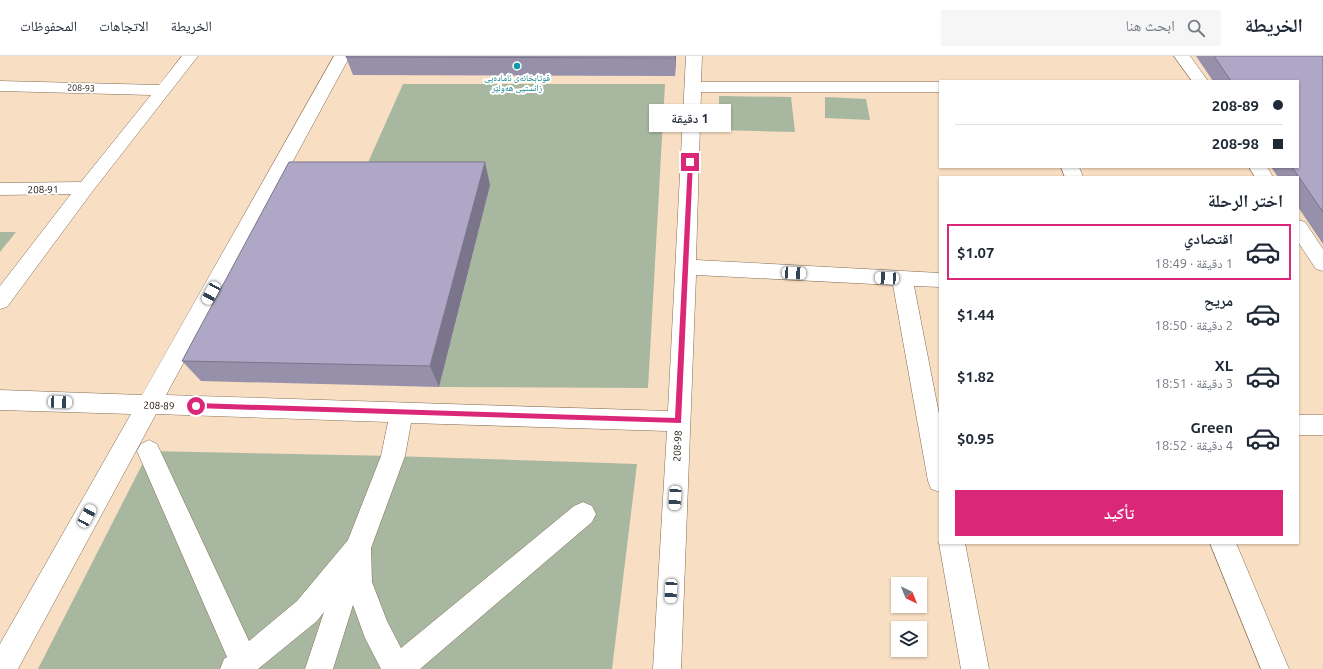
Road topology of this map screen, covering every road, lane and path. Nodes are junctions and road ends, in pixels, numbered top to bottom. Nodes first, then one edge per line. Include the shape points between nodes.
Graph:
1 (190, 56) edge
2 (342, 56) edge
3 (694, 56) edge
4 (1182, 56) edge
5 (1199, 80) edge
6 (0, 86) edge
7 (693, 87) junction
8 (939, 87) edge
9 (162, 90) junction
10 (86, 188) junction
11 (0, 189) edge
12 (1299, 228) edge
13 (1323, 264) edge
14 (686, 267) junction
15 (902, 278) junction
16 (939, 280) edge
17 (0, 301) edge
18 (0, 400) edge
19 (149, 404) junction
20 (401, 412) junction
21 (679, 421) junction
22 (1299, 425) edge
23 (1323, 425) edge
24 (149, 451) dead end
25 (939, 476) edge
26 (583, 514) dead end
27 (952, 544) edge
28 (1224, 544) edge
29 (358, 548) junction
30 (9, 642) edge
31 (239, 665) edge
32 (2, 669) edge
33 (319, 669) edge
34 (397, 669) edge
35 (667, 669) edge
36 (975, 669) edge
37 (1275, 669) edge

1 - 9 street
2 - 19 street
3 - 7 street, 208-98
4 - 5 street
6 - 9 street, 208-93
7 - 8 street
7 - 14 street, 208-98
9 - 10 street
10 - 11 street, 208-91
10 - 17 street
12 - 13 street
14 - 15 street
14 - 21 street, 208-98
15 - 16 street
15 - 25 street
18 - 19 street, 208-89
19 - 20 street, 208-89
19 - 30 street
20 - 21 street, 208-89
20 - 29 street via 393,456
21 - 35 street, 208-98
22 - 23 street
24 - 31 street
26 - 34 street
27 - 36 street
28 - 37 street
29 - 31 street via 307,611
29 - 33 street
29 - 34 street via 359,582 375,628
30 - 32 street

